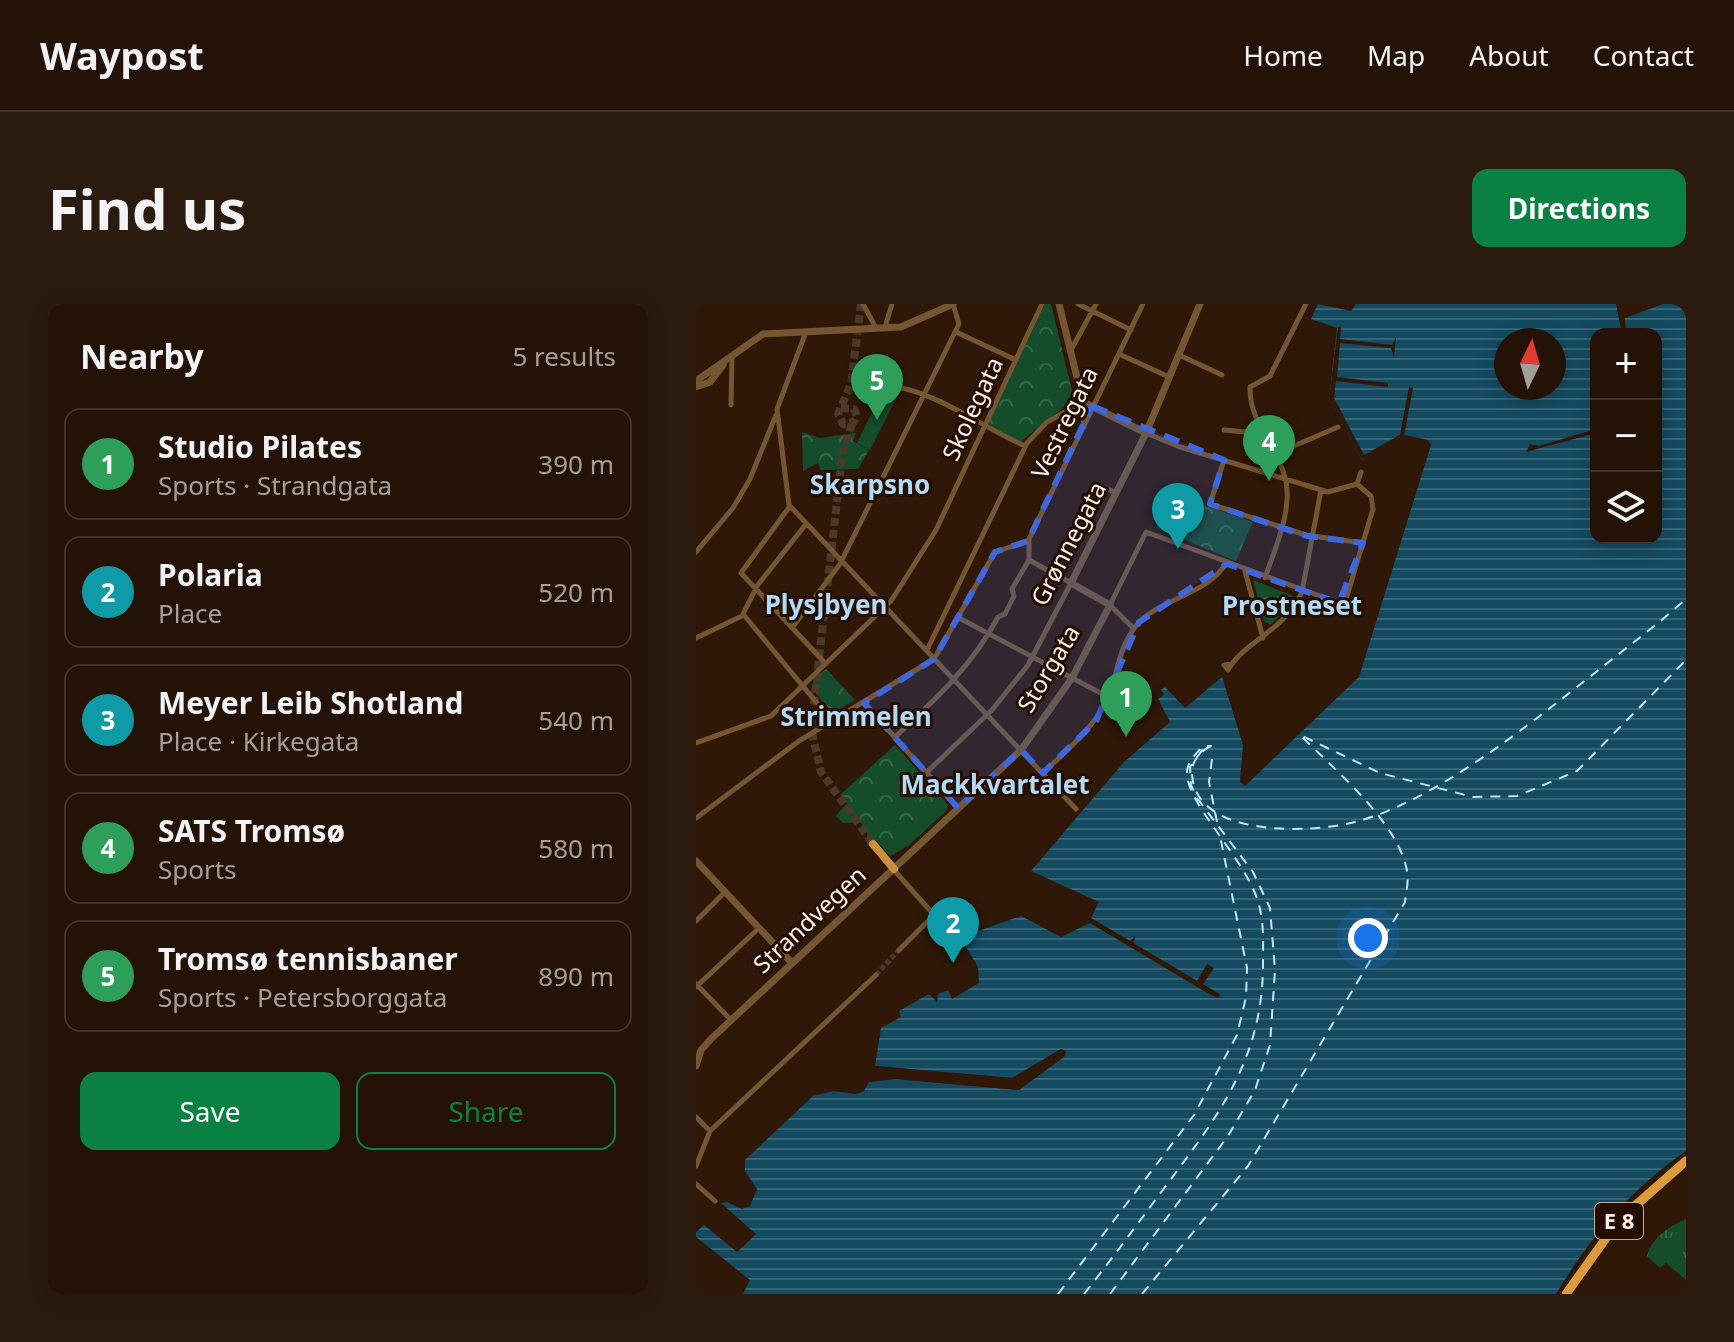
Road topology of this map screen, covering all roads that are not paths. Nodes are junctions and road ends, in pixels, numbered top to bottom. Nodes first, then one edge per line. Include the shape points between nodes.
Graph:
1 (863, 304) edge
2 (892, 304) edge
3 (953, 304) edge
4 (1042, 304) edge
5 (1059, 304) edge
6 (1078, 304) edge
7 (1096, 304) edge
8 (1143, 304) edge
9 (1200, 304) edge
10 (1306, 304) edge
11 (1093, 311) junction
12 (880, 329) junction
13 (1131, 330) junction
14 (806, 331) junction
15 (956, 332) junction
16 (1069, 352) junction
17 (1119, 354) junction
18 (1179, 355) junction
19 (732, 357) junction
20 (1016, 360) junction
21 (723, 365) junction
22 (1222, 375) dead end
23 (1170, 377) junction
24 (696, 381) edge
25 (879, 385) dead end
26 (696, 387) edge
27 (924, 396) junction
28 (1083, 402) junction
29 (731, 405) dead end
30 (1092, 406) junction
31 (777, 414) junction
32 (984, 425) junction
33 (1084, 427) junction
34 (1260, 427) junction
35 (1338, 427) dead end
36 (1224, 430) dead end
37 (1146, 433) junction
38 (1025, 446) junction
39 (1275, 454) junction
40 (1224, 460) junction
41 (1361, 472) dead end
42 (1286, 477) junction
43 (1097, 484) dead end
44 (1357, 484) junction
45 (1321, 490) junction
46 (1117, 493) junction
47 (790, 506) junction
48 (806, 524) junction
49 (1282, 528) junction
50 (1312, 536) junction
51 (1028, 541) junction
52 (1363, 543) junction
53 (696, 552) edge
54 (842, 560) junction
55 (1029, 560) junction
56 (1226, 563) junction
57 (1245, 571) junction
58 (1265, 578) junction
59 (1071, 583) junction
60 (755, 590) junction
61 (1302, 592) junction
62 (1110, 605) junction
63 (886, 607) junction
64 (743, 614) junction
65 (959, 618) junction
66 (792, 628) junction
67 (1134, 629) junction
68 (991, 635) junction
69 (696, 638) edge
70 (1263, 638) junction
71 (928, 648) junction
72 (1033, 656) junction
73 (935, 657) junction
74 (826, 664) junction
75 (1232, 664) dead end
76 (1072, 678) junction
77 (956, 680) junction
78 (804, 687) junction
79 (1108, 697) junction
80 (864, 703) junction
81 (987, 714) junction
82 (831, 720) junction
83 (895, 737) junction
84 (696, 743) edge
85 (1021, 750) junction
86 (927, 772) junction
87 (1043, 773) junction
88 (958, 808) junction
89 (1076, 809) dead end
90 (696, 818) edge
91 (873, 844) tunnel mouth
92 (696, 861) edge
93 (894, 869) junction
94 (725, 892) junction
95 (696, 921) edge
96 (759, 928) junction
97 (899, 950) tunnel mouth
98 (792, 963) junction
99 (876, 975) tunnel mouth
100 (696, 985) edge
101 (731, 1020) junction
102 (698, 1050) edge
103 (696, 1066) edge
104 (696, 1117) edge
105 (710, 1131) junction
106 (1686, 1161) edge
107 (696, 1166) edge
108 (696, 1184) edge
109 (715, 1201) dead end
110 (1566, 1294) edge

1 - 12 street
2 - 12 street
3 - 12 street via 913,324
3 - 15 street via 960,319
4 - 20 street, Skolegata
5 - 16 street
6 - 11 street
7 - 11 street
8 - 13 street, Vestregata
9 - 18 street, Grønnegata
10 - 34 street via 1265,380 1254,382 1250,390
11 - 13 street
11 - 16 street
12 - 14 street
13 - 17 street, Vestregata
14 - 19 street via 763,334
14 - 31 street
15 - 20 street
15 - 27 street
16 - 28 street
17 - 23 street
17 - 30 street, Vestregata
18 - 22 street
18 - 23 street, Grønnegata
19 - 21 street
19 - 29 street
20 - 32 street, Skolegata
21 - 24 street
21 - 26 street via 710,382
23 - 37 street, Grønnegata
25 - 27 street via 900,386
27 - 32 street
27 - 54 street
28 - 30 street
28 - 33 street
28 - 38 street via 1042,426
30 - 33 street, Vestregata
30 - 37 street
31 - 47 street
31 - 53 street via 733,508
32 - 38 street
32 - 63 street, Skolegata via 936,530
33 - 51 street, Vestregata
34 - 36 street
34 - 39 street
35 - 39 street
37 - 40 street
37 - 46 street, Grønnegata
38 - 71 street
39 - 42 street
40 - 42 street
40 - 49 street via 1210,504
41 - 44 street
42 - 45 street
42 - 49 street
43 - 46 street
44 - 45 street
44 - 52 street via 1373,501
45 - 50 street
46 - 59 street, Grønnegata
47 - 48 street
47 - 60 street via 741,571
48 - 54 street
48 - 60 street
49 - 50 street
49 - 58 street
50 - 52 street
50 - 61 street
51 - 55 street, Vestregata
51 - 65 street via 998,550
52 - 61 street via 1347,596 1337,603
54 - 63 street
54 - 66 street
55 - 59 street
55 - 68 street
56 - 57 street
56 - 62 street, Storgata via 1148,532
56 - 67 street via 1215,577
57 - 58 street
57 - 70 street
58 - 61 street
59 - 62 street
59 - 72 street, Grønnegata
60 - 64 street
60 - 66 street
61 - 70 street via 1289,616
62 - 67 street
62 - 76 street, Storgata
63 - 71 street
63 - 74 street, Skolegata
64 - 69 street
64 - 78 street
65 - 68 street
65 - 73 street
66 - 74 street
67 - 79 street via 1115,667
68 - 72 street
68 - 77 street
70 - 75 street
71 - 73 street
72 - 76 street
72 - 81 street, Grønnegata
73 - 77 street
73 - 80 street
74 - 78 street, Skolegata
76 - 79 street
76 - 85 street, Storgata
77 - 81 street
77 - 83 street
78 - 82 street
78 - 84 street, Skolegata via 771,716
79 - 87 street via 1092,727
80 - 82 street
80 - 83 street
81 - 85 street
81 - 86 street, Grønnegata
82 - 90 street
83 - 86 street
85 - 87 street
85 - 88 street, Storgata
86 - 88 street
87 - 89 street
88 - 93 street, Strandvegen
91 - 93 main road
92 - 94 street
93 - 97 street via 934,915
93 - 98 street, Strandvegen
94 - 95 street
94 - 96 street
96 - 98 street
96 - 100 street
98 - 101 street, Strandvegen
99 - 105 street
100 - 101 street
101 - 102 street, Strandvegen
102 - 103 street, Strandvegen
104 - 105 street
105 - 107 street
106 - 110 highway, E 8 via 1619,1220
108 - 109 street

